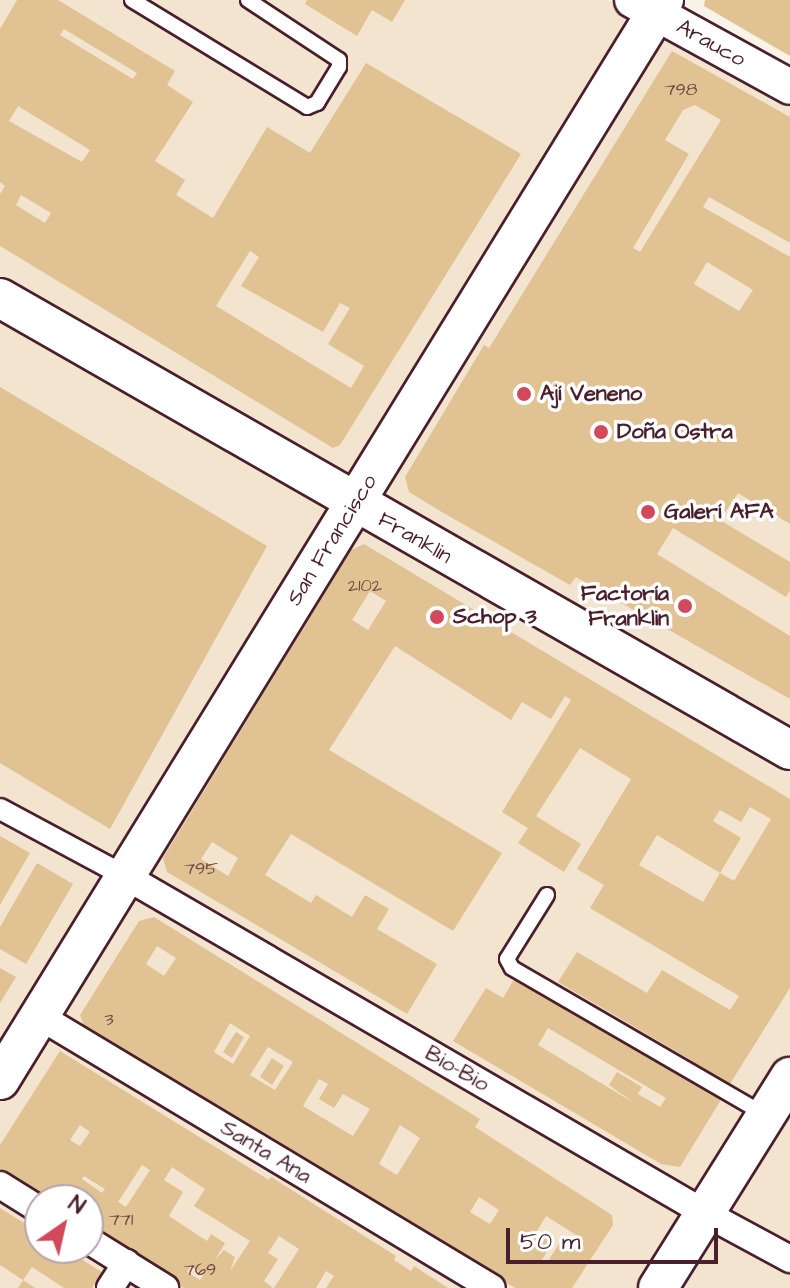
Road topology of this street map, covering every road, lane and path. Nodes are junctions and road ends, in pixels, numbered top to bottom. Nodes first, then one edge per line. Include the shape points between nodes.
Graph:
1 (132, 0) edge
2 (248, 0) edge
3 (651, 4) edge
4 (790, 87) edge
5 (0, 298) edge
6 (354, 503) junction
7 (790, 750) edge
8 (0, 809) edge
9 (125, 876) junction
10 (547, 895) dead end
11 (39, 1016) junction
12 (790, 1077) edge
13 (0, 1080) edge
14 (766, 1115) junction
15 (0, 1185) edge
16 (24, 1200) edge
17 (705, 1213) junction
18 (104, 1250) edge
19 (790, 1259) edge
20 (126, 1263) junction
21 (110, 1288) edge
22 (165, 1288) edge
23 (492, 1288) edge
24 (658, 1288) edge

1 - 2 lane via 307,107 317,103 339,60
3 - 4 street, Arauco
3 - 6 main road, San Francisco
5 - 6 main road, Franklin
6 - 7 main road, Franklin
6 - 9 main road, San Francisco
8 - 9 street
9 - 11 main road, San Francisco
9 - 17 street, Bio-Bio
10 - 14 lane via 507,959 512,968
11 - 13 main road, San Francisco
11 - 23 street, Santa Ana
12 - 14 main road
14 - 17 main road
15 - 16 street
17 - 19 street, Bio-Bio
17 - 24 main road
18 - 20 street
20 - 21 street
20 - 22 street

